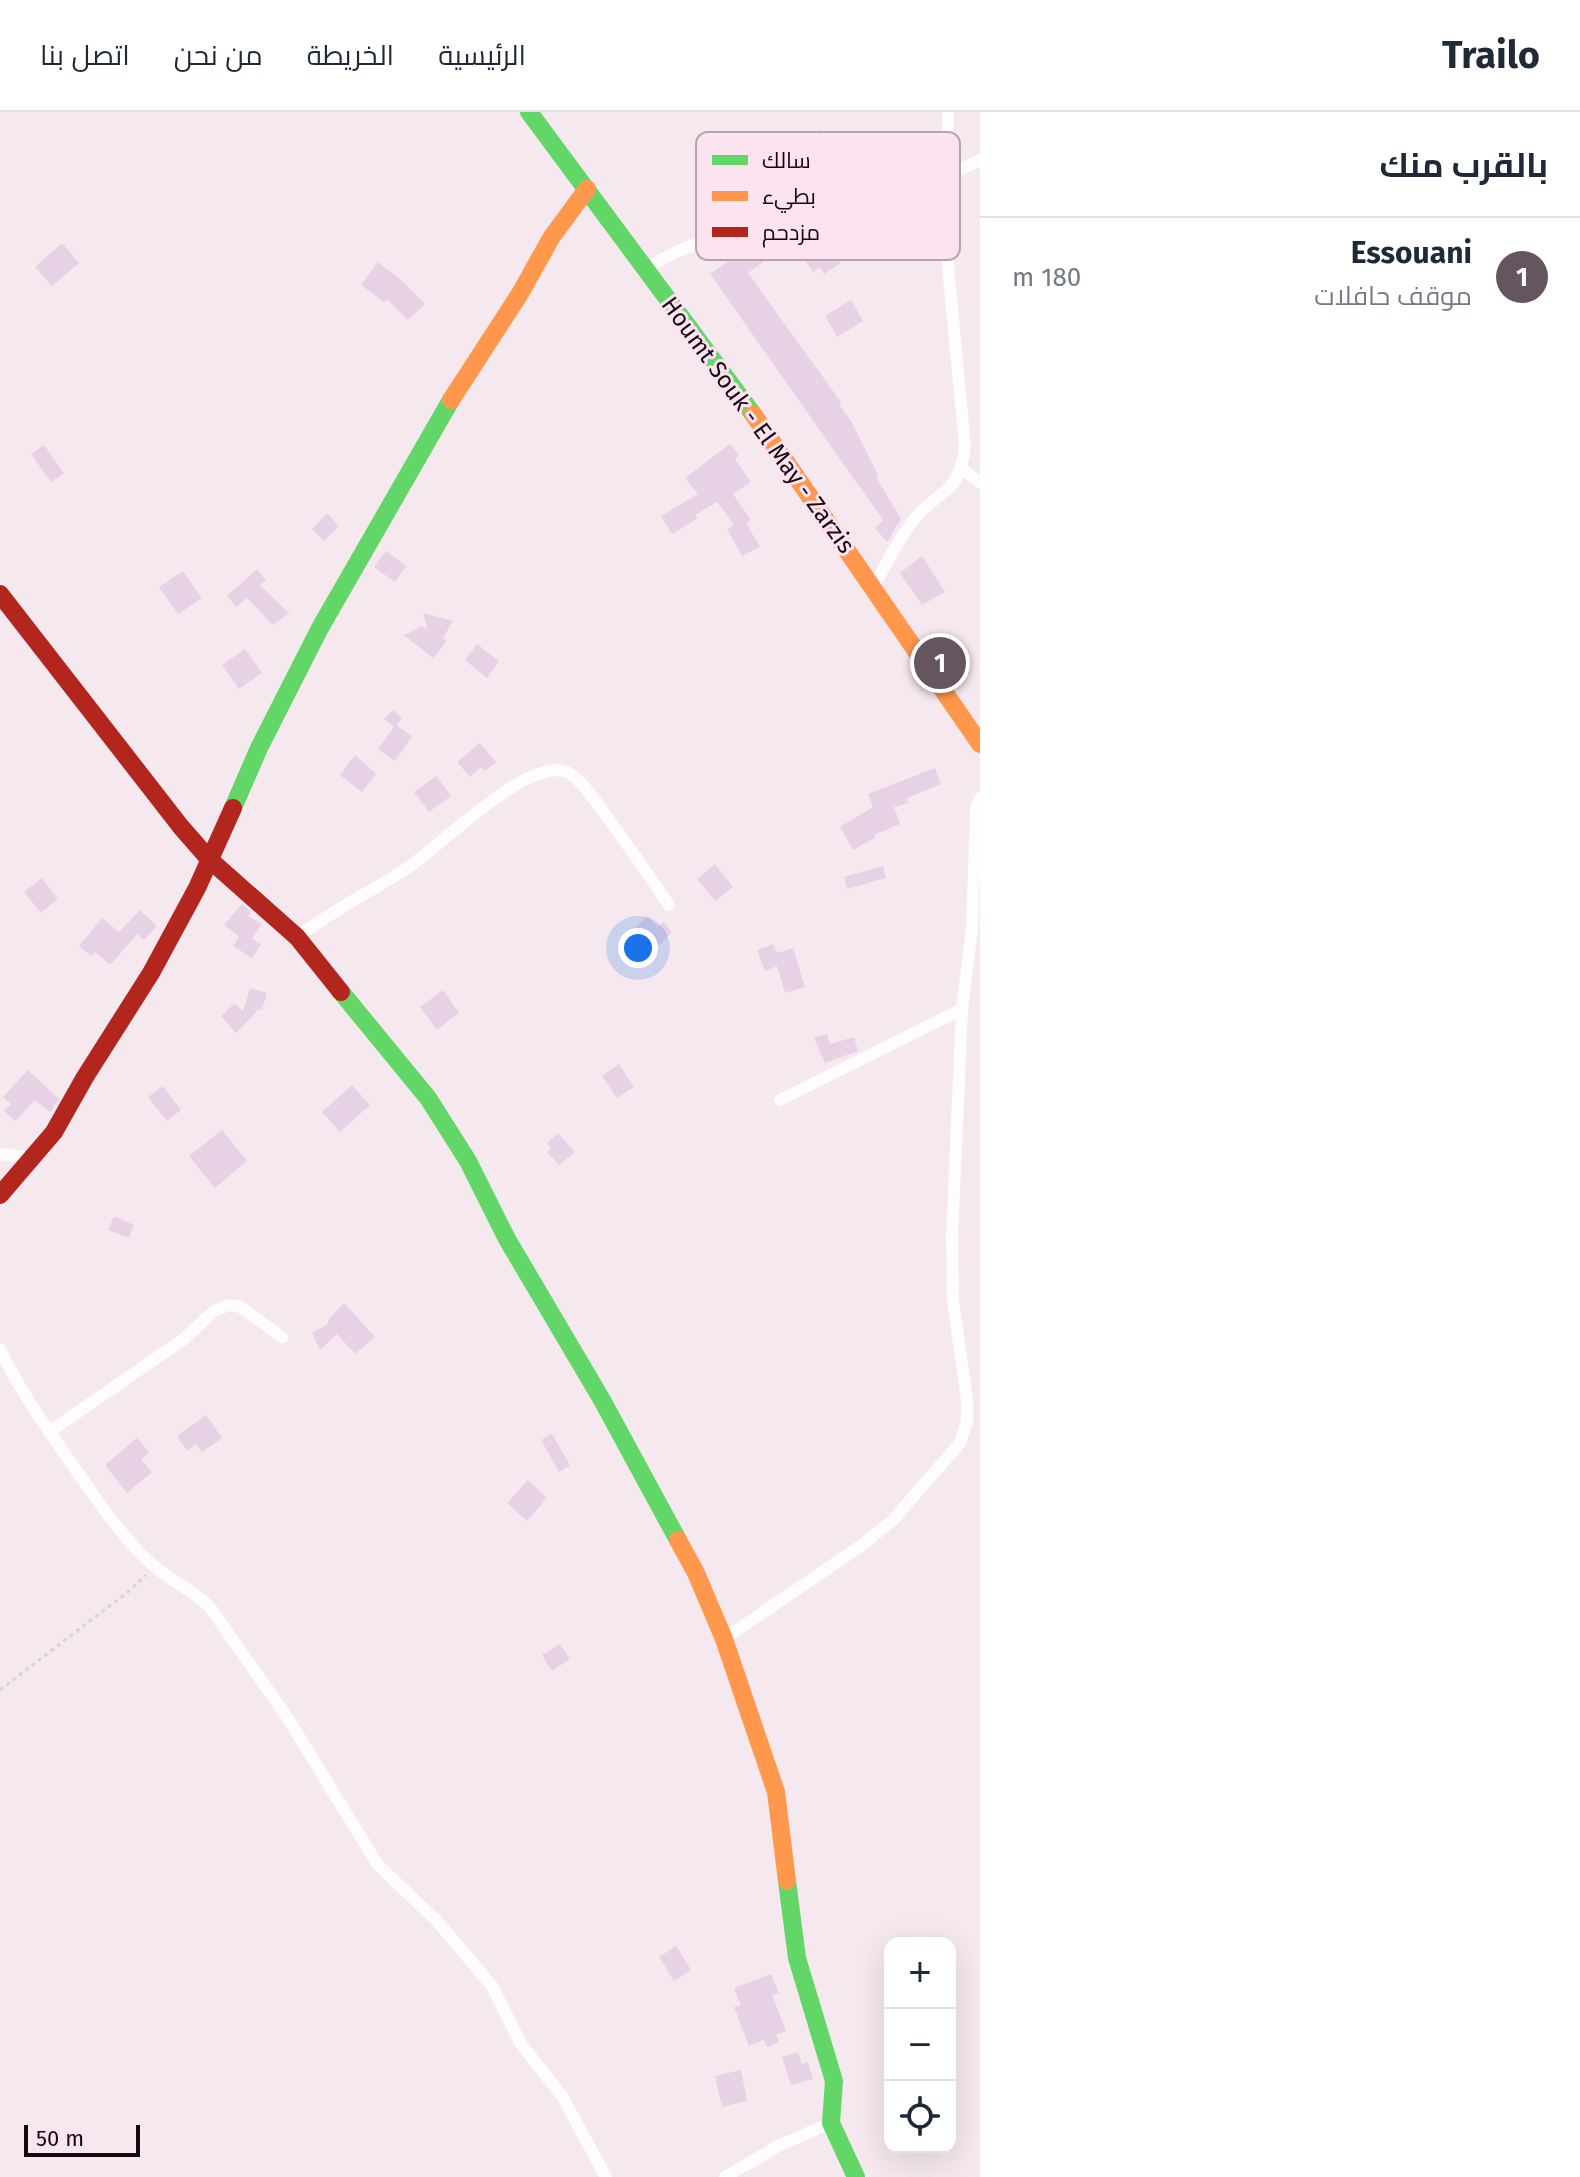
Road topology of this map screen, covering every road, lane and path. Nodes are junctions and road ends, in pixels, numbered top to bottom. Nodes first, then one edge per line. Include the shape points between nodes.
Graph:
1 (529, 112) edge
2 (980, 160) edge
3 (960, 169) edge
4 (587, 189) junction
5 (696, 243) edge
6 (947, 260) edge
7 (646, 270) junction
8 (962, 469) junction
9 (980, 483) edge
10 (873, 587) junction
11 (0, 594) edge
12 (980, 744) edge
13 (980, 798) edge
14 (209, 859) junction
15 (669, 905) dead end
16 (297, 937) junction
17 (962, 1009) junction
18 (780, 1100) dead end
19 (0, 1154) edge
20 (31, 1158) junction
21 (0, 1195) edge
22 (282, 1337) dead end
23 (0, 1349) edge
24 (49, 1432) junction
25 (154, 1566) junction
26 (724, 1639) junction
27 (0, 1690) edge
28 (831, 2123) junction
29 (606, 2177) edge
30 (725, 2177) edge
31 (856, 2177) edge

1 - 4 street, Houmt Souk - El May - Zarzis
2 - 3 street
4 - 7 street, Houmt Souk - El May - Zarzis
4 - 14 street via 440,417 320,628
5 - 7 street
6 - 8 street via 965,446
7 - 10 street, Houmt Souk - El May - Zarzis
8 - 9 street
8 - 10 street via 955,484 912,523
10 - 12 street, Houmt Souk - El May - Zarzis
11 - 14 street
13 - 17 street
14 - 16 street
14 - 20 street via 151,973 54,1132
15 - 16 street via 587,790 568,772 553,770 509,788 408,868
16 - 26 street via 451,1134 658,1499
17 - 18 street
17 - 26 street via 952,1236 953,1301 967,1400 960,1443 893,1520
19 - 20 street
20 - 21 street
22 - 24 street via 239,1306 214,1311 184,1339
23 - 24 street
24 - 25 street via 110,1518
25 - 27 path
25 - 29 street via 209,1606 287,1717 378,1865 437,1921 492,1986 521,2044 562,2096
26 - 28 street via 776,1792 797,1958 834,2081
28 - 30 street
28 - 31 street

